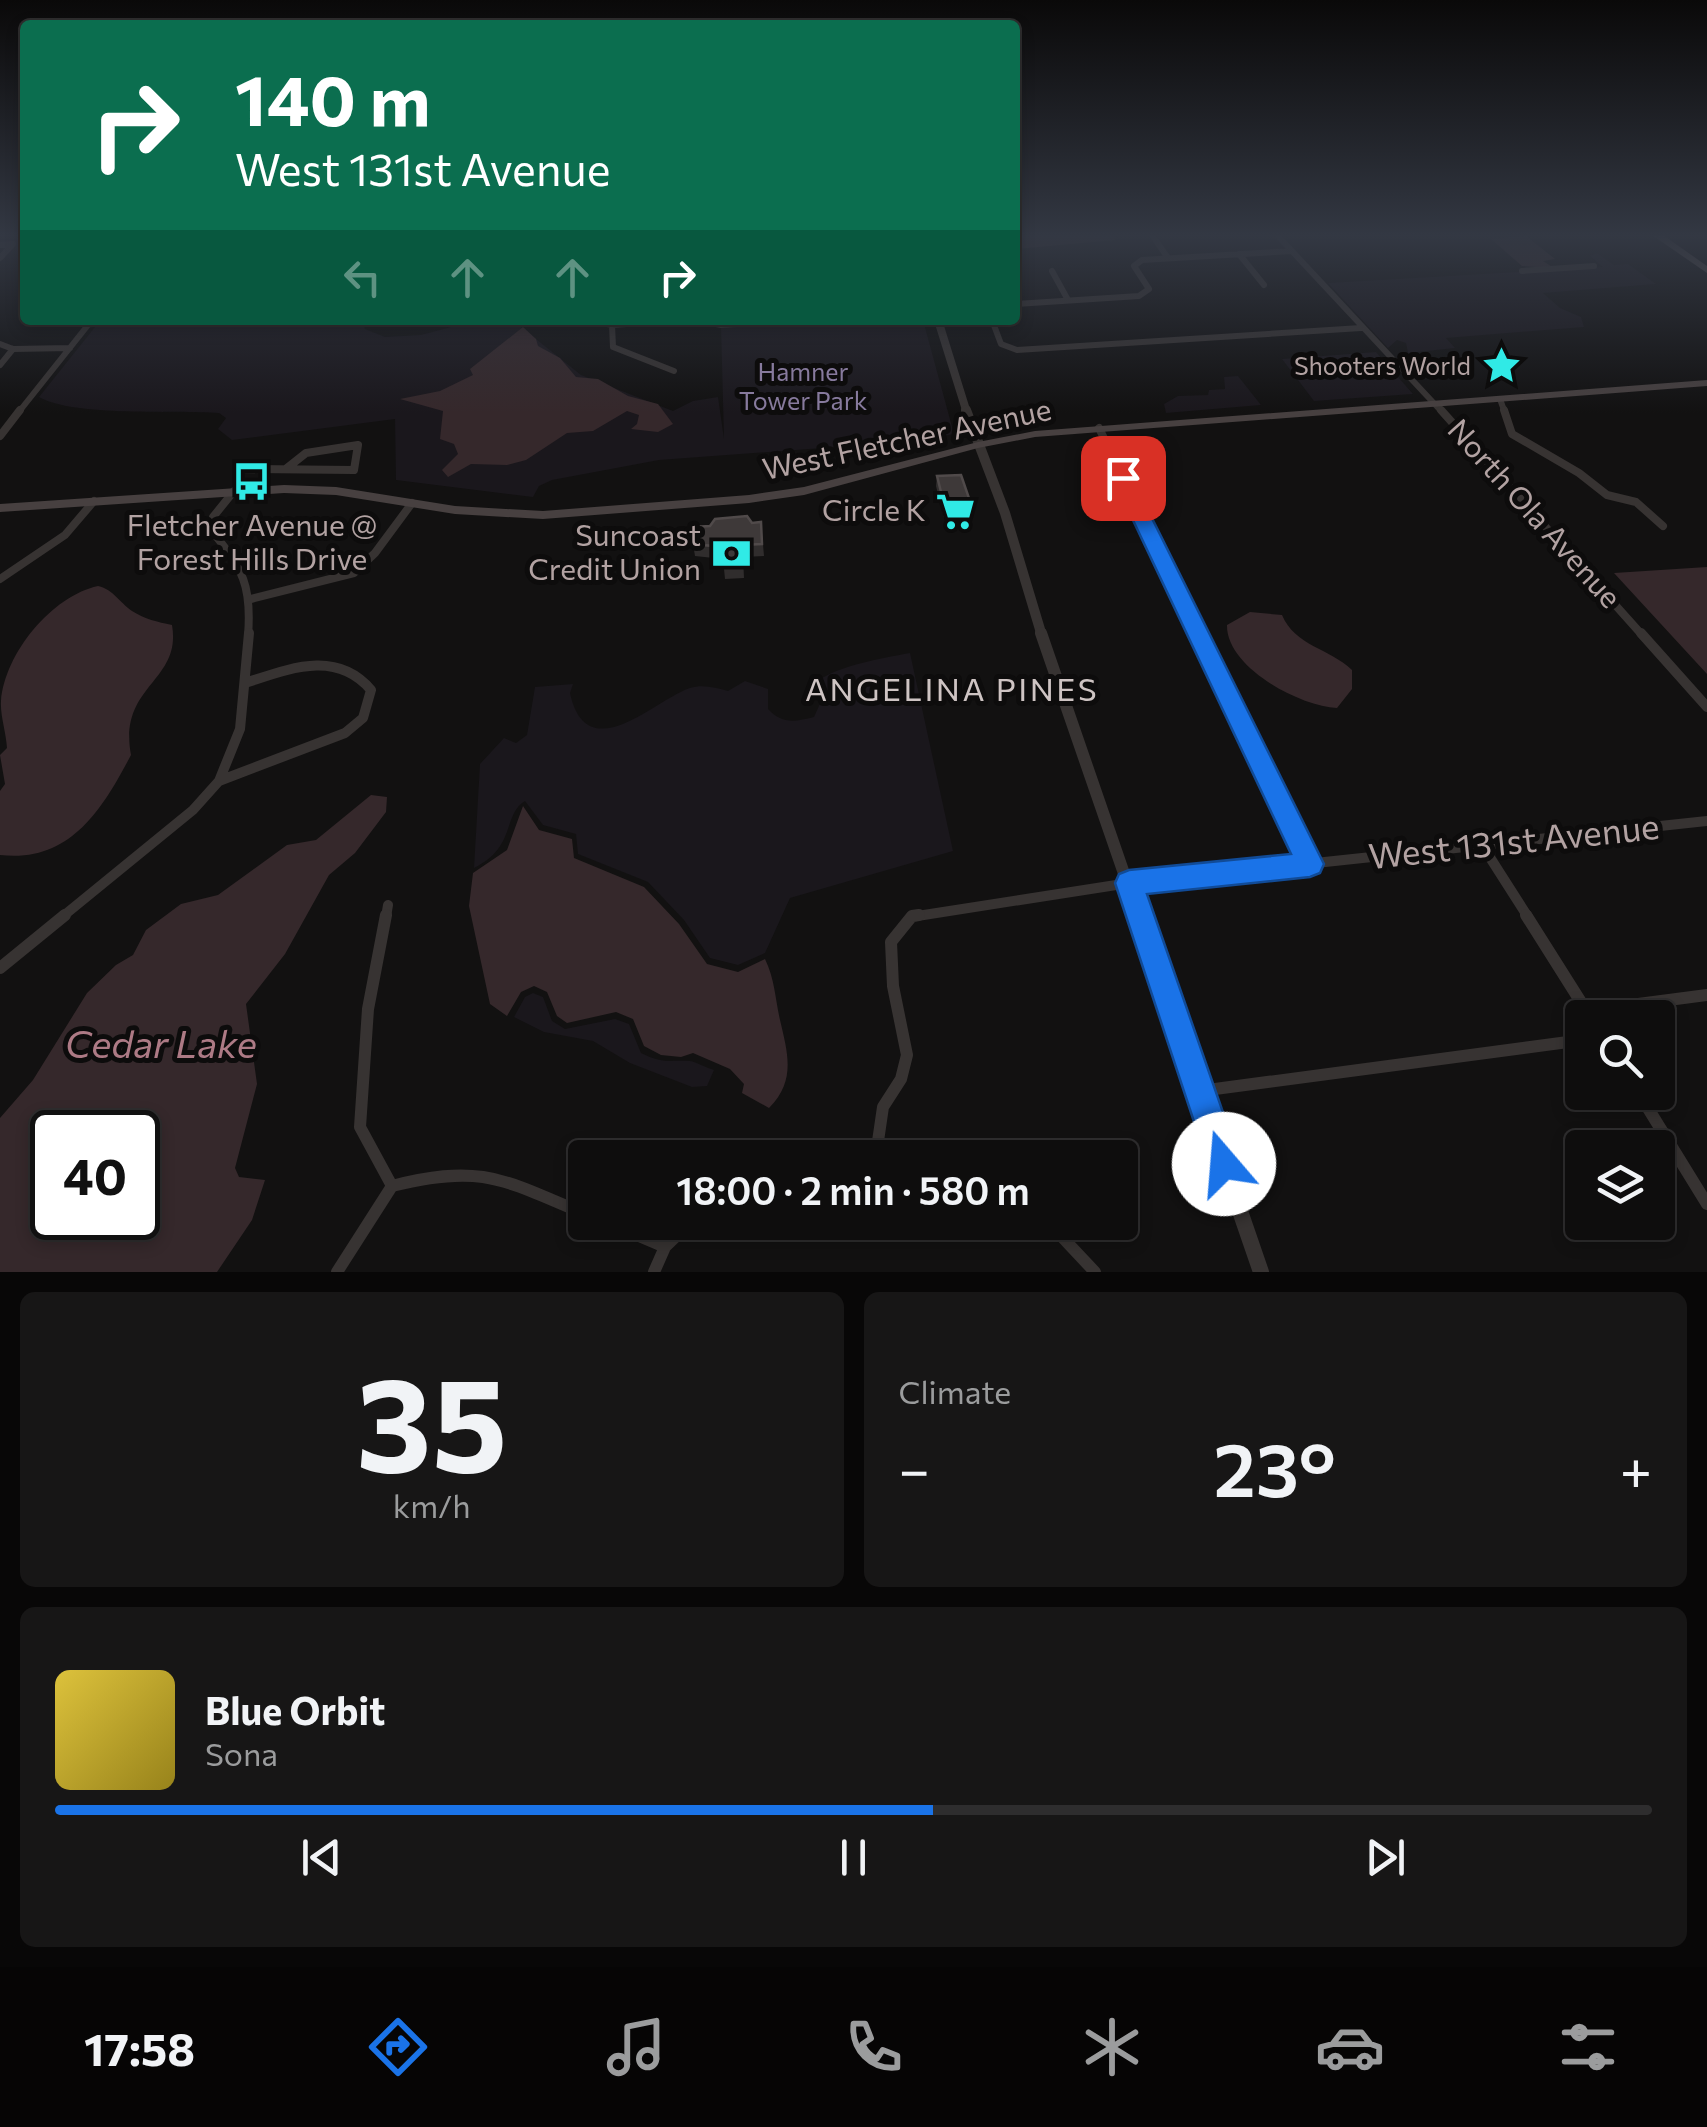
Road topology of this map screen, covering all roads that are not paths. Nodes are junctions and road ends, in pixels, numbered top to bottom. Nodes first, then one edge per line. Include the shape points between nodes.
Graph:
1 (1065, 294) edge
2 (1141, 294) edge
3 (1331, 294) edge
4 (1068, 300) junction
5 (1020, 304) edge
6 (88, 325) edge
7 (612, 325) edge
8 (940, 325) edge
9 (994, 325) edge
10 (1362, 328) junction
11 (0, 344) edge
12 (70, 348) junction
13 (1006, 348) joint
14 (13, 349) junction
15 (0, 365) edge
16 (674, 371) dead end
17 (1707, 383) edge
18 (1500, 398) junction
19 (1434, 403) junction
20 (1098, 428) junction
21 (0, 436) edge
22 (978, 444) junction
23 (240, 468) dead end
24 (287, 468) junction
25 (235, 490) junction
26 (94, 501) junction
27 (412, 504) junction
28 (0, 508) edge
29 (1663, 526) dead end
30 (0, 579) edge
31 (251, 599) junction
32 (245, 682) junction
33 (1707, 707) edge
34 (218, 781) junction
35 (1707, 821) edge
36 (1482, 845) junction
37 (1310, 864) junction
38 (1129, 883) junction
39 (388, 906) dead end
40 (3, 962) edge
41 (1707, 996) edge
42 (1580, 1000) edge
43 (1674, 1000) edge
44 (1565, 1042) edge
45 (1200, 1092) junction
46 (1649, 1110) edge
47 (878, 1140) edge
48 (392, 1186) junction
49 (1707, 1204) edge
50 (568, 1207) edge
51 (648, 1240) edge
52 (672, 1240) edge
53 (1065, 1240) edge
54 (665, 1247) junction
55 (337, 1272) edge
56 (654, 1272) edge
57 (1095, 1272) edge
58 (1261, 1272) edge

1 - 4 street
2 - 4 street
3 - 10 street, North Ola Avenue
4 - 5 street
6 - 12 street
7 - 16 street via 613,348
8 - 22 street
9 - 13 street
10 - 13 street
10 - 19 street, North Ola Avenue
11 - 14 street
12 - 14 street
12 - 21 street
14 - 15 street
17 - 18 main road, West Fletcher Avenue
18 - 19 main road, West Fletcher Avenue
18 - 29 street via 1512,434 1607,495 1636,502
19 - 20 main road, West Fletcher Avenue
19 - 33 street, North Ola Avenue
20 - 22 main road, West Fletcher Avenue
20 - 37 street
22 - 27 main road, West Fletcher Avenue via 850,480 748,499 544,515
22 - 38 street
23 - 24 street
24 - 24 street via 354,470 358,445 306,453
25 - 26 main road, West Fletcher Avenue
25 - 27 main road, West Fletcher Avenue via 336,490
25 - 31 street via 213,516 212,531 240,566
26 - 28 main road, West Fletcher Avenue
26 - 30 street via 65,535
27 - 31 street via 354,572
31 - 32 street
32 - 34 street via 240,728
32 - 34 street via 317,663 344,665 371,690 356,726
34 - 40 street via 193,810
35 - 36 street, West 131st Avenue
36 - 37 street, West 131st Avenue
36 - 42 street
37 - 38 street, West 131st Avenue
38 - 45 street
38 - 47 street, West 131st Avenue via 938,909 900,927 890,963 907,1055 883,1107
39 - 48 street via 368,1009 360,1128
41 - 43 street
44 - 45 street
45 - 58 street
46 - 49 street
48 - 50 street via 438,1174 491,1175
48 - 55 street
51 - 54 street
52 - 54 street
53 - 57 street
54 - 56 street

